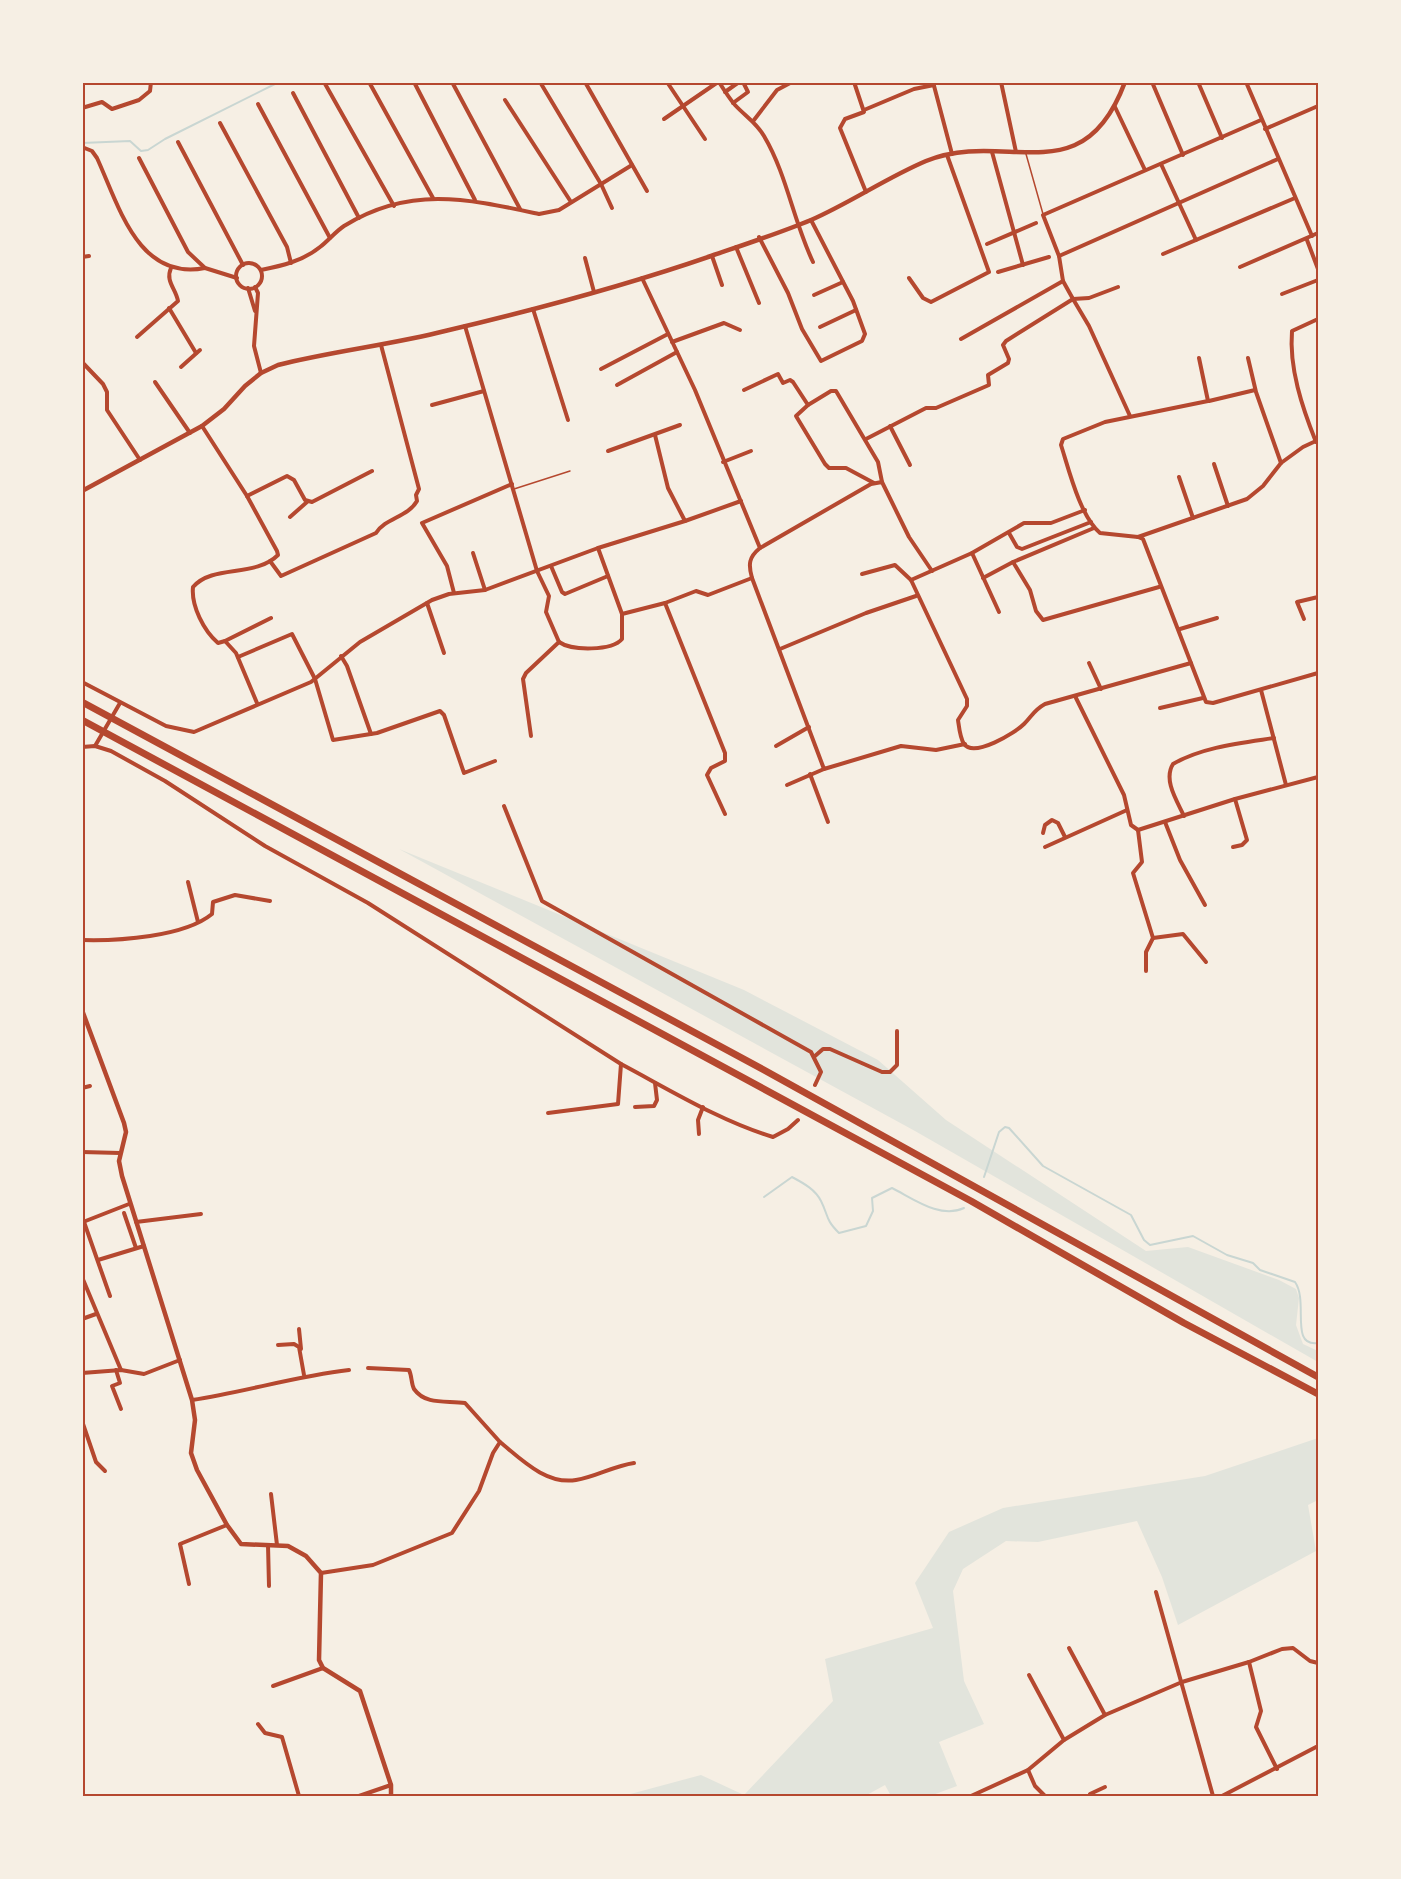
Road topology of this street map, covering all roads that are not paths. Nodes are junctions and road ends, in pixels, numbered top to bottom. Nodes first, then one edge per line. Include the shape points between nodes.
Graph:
1 (150, 82) edge
2 (324, 82) edge
3 (369, 82) edge
4 (414, 82) edge
5 (452, 82) edge
6 (540, 82) edge
7 (585, 82) edge
8 (668, 82) edge
9 (718, 82) edge
10 (741, 82) edge
11 (792, 82) edge
12 (854, 82) edge
13 (1001, 82) edge
14 (1125, 82) edge
15 (1152, 82) edge
16 (1198, 82) edge
17 (1246, 82) edge
18 (933, 84) edge
19 (725, 92) junction
20 (293, 93) dead end
21 (505, 100) dead end
22 (733, 103) junction
23 (258, 104) dead end
24 (683, 106) junction
25 (1318, 106) edge
26 (1115, 107) junction
27 (82, 108) edge
28 (864, 110) junction
29 (663, 119) dead end
30 (754, 120) junction
31 (1261, 120) junction
32 (220, 123) dead end
33 (1265, 129) junction
34 (1222, 138) junction
35 (705, 139) dead end
36 (178, 142) dead end
37 (82, 147) edge
38 (992, 152) junction
39 (950, 154) junction
40 (1016, 154) junction
41 (1026, 154) junction
42 (1183, 155) junction
43 (139, 158) dead end
44 (1278, 159) junction
45 (1161, 164) junction
46 (632, 165) junction
47 (1145, 170) junction
48 (601, 184) junction
49 (647, 191) dead end
50 (866, 192) junction
51 (433, 198) junction
52 (1295, 198) junction
53 (476, 200) junction
54 (1179, 201) junction
55 (571, 202) junction
56 (394, 206) junction
57 (612, 208) dead end
58 (520, 210) junction
59 (1043, 215) junction
60 (359, 218) junction
61 (811, 220) junction
62 (1036, 223) dead end
63 (796, 225) junction
64 (1012, 232) junction
65 (1318, 233) edge
66 (1312, 236) junction
67 (759, 237) junction
68 (330, 238) junction
69 (1196, 240) junction
70 (1307, 240) junction
71 (987, 244) dead end
72 (736, 247) junction
73 (1163, 254) dead end
74 (89, 256) dead end
75 (712, 256) junction
76 (1059, 256) junction
77 (82, 257) edge
78 (1049, 257) dead end
79 (585, 258) dead end
80 (813, 262) dead end
81 (291, 263) junction
82 (243, 265) junction
83 (1023, 265) junction
84 (1240, 267) dead end
85 (171, 268) junction
86 (205, 268) junction
87 (1318, 269) edge
88 (261, 270) junction
89 (998, 272) dead end
90 (237, 278) junction
91 (642, 278) junction
92 (909, 278) dead end
93 (1318, 280) edge
94 (1063, 281) junction
95 (843, 282) junction
96 (722, 285) dead end
97 (255, 287) junction
98 (1118, 287) dead end
99 (248, 288) junction
100 (594, 292) junction
101 (1282, 294) dead end
102 (813, 295) dead end
103 (1073, 299) junction
104 (759, 303) dead end
105 (169, 308) junction
106 (533, 308) junction
107 (856, 310) junction
108 (255, 312) junction
109 (1318, 319) edge
110 (465, 326) junction
111 (820, 327) dead end
112 (740, 330) dead end
113 (668, 334) junction
114 (137, 337) dead end
115 (961, 339) dead end
116 (672, 342) junction
117 (381, 345) junction
118 (200, 350) dead end
119 (677, 352) junction
120 (195, 353) junction
121 (1199, 358) dead end
122 (1248, 358) dead end
123 (82, 362) edge
124 (181, 367) dead end
125 (601, 369) dead end
126 (261, 374) junction
127 (155, 382) dead end
128 (617, 386) dead end
129 (744, 390) dead end
130 (1256, 390) junction
131 (484, 391) junction
132 (1208, 401) junction
133 (432, 405) dead end
134 (808, 405) junction
135 (1130, 416) junction
136 (568, 420) dead end
137 (680, 424) dead end
138 (202, 426) junction
139 (890, 426) junction
140 (190, 433) junction
141 (655, 435) junction
142 (866, 439) junction
143 (1317, 441) edge
144 (608, 451) dead end
145 (752, 451) dead end
146 (140, 460) junction
147 (723, 462) junction
148 (1281, 463) junction
149 (910, 465) dead end
150 (1214, 465) dead end
151 (372, 471) dead end
152 (570, 471) dead end
153 (1179, 477) dead end
154 (882, 482) junction
155 (874, 483) junction
156 (513, 486) junction
157 (82, 491) edge
158 (247, 496) junction
159 (741, 501) junction
160 (308, 502) junction
161 (1228, 506) junction
162 (1085, 510) junction
163 (290, 517) dead end
164 (1193, 518) junction
165 (685, 521) junction
166 (1091, 522) junction
167 (1094, 528) junction
168 (1009, 533) junction
169 (1138, 537) junction
170 (598, 548) junction
171 (760, 548) junction
172 (473, 553) dead end
173 (972, 553) junction
174 (270, 561) junction
175 (1013, 562) junction
176 (551, 566) junction
177 (537, 570) junction
178 (932, 571) junction
179 (862, 574) dead end
180 (608, 576) junction
181 (752, 578) junction
182 (983, 578) junction
183 (911, 580) junction
184 (1159, 587) junction
185 (485, 590) junction
186 (454, 593) junction
187 (916, 596) junction
188 (1318, 597) edge
189 (427, 603) junction
190 (665, 603) junction
191 (999, 612) dead end
192 (621, 614) junction
193 (272, 618) dead end
194 (1217, 618) dead end
195 (1304, 619) dead end
196 (1180, 629) junction
197 (225, 641) junction
198 (559, 642) junction
199 (780, 649) junction
200 (444, 652) dead end
201 (341, 656) junction
202 (238, 657) junction
203 (1089, 663) dead end
204 (1191, 663) junction
205 (1318, 673) edge
206 (315, 679) junction
207 (82, 682) edge
208 (1101, 689) junction
209 (1261, 690) junction
210 (1076, 698) junction
211 (1203, 698) junction
212 (82, 702) edge
213 (257, 703) junction
214 (120, 705) junction
215 (1160, 708) dead end
216 (82, 720) edge
217 (809, 727) junction
218 (371, 734) junction
219 (531, 736) dead end
220 (1274, 738) junction
221 (964, 744) junction
222 (94, 746) junction
223 (776, 746) dead end
224 (82, 747) edge
225 (495, 761) dead end
226 (824, 769) junction
227 (810, 774) junction
228 (1318, 777) edge
229 (787, 785) dead end
230 (1287, 786) junction
231 (1235, 799) junction
232 (504, 806) dead end
233 (1127, 810) junction
234 (725, 814) dead end
235 (1184, 816) junction
236 (828, 822) dead end
237 (1166, 822) junction
238 (1138, 830) junction
239 (1043, 833) dead end
240 (1065, 837) junction
241 (1045, 847) dead end
242 (1233, 847) dead end
243 (188, 882) dead end
244 (270, 901) dead end
245 (1205, 905) dead end
246 (198, 922) junction
247 (1153, 938) junction
248 (82, 940) edge
249 (1206, 962) dead end
250 (1146, 971) dead end
251 (82, 1010) edge
252 (897, 1031) dead end
253 (815, 1056) junction
254 (621, 1064) junction
255 (655, 1082) junction
256 (815, 1085) dead end
257 (90, 1086) dead end
258 (82, 1088) edge
259 (635, 1107) dead end
260 (704, 1107) junction
261 (548, 1113) dead end
262 (798, 1120) dead end
263 (699, 1134) dead end
264 (82, 1152) edge
265 (120, 1154) junction
266 (129, 1204) junction
267 (124, 1212) dead end
268 (201, 1214) dead end
269 (83, 1222) edge
270 (136, 1222) junction
271 (144, 1246) junction
272 (136, 1248) junction
273 (98, 1260) junction
274 (82, 1277) edge
275 (110, 1296) dead end
276 (96, 1314) junction
277 (82, 1319) edge
278 (299, 1329) dead end
279 (278, 1345) dead end
280 (302, 1352) junction
281 (180, 1360) junction
282 (368, 1368) dead end
283 (118, 1370) junction
284 (349, 1370) dead end
285 (82, 1373) edge
286 (304, 1376) junction
287 (1318, 1377) edge
288 (1318, 1394) edge
289 (192, 1400) junction
290 (121, 1409) dead end
291 (82, 1421) edge
292 (500, 1442) junction
293 (634, 1463) dead end
294 (105, 1471) dead end
295 (271, 1494) dead end
296 (227, 1525) junction
297 (1318, 1540) edge
298 (268, 1544) junction
299 (277, 1545) junction
300 (1318, 1547) edge
301 (321, 1573) junction
302 (189, 1584) dead end
303 (269, 1586) dead end
304 (1156, 1592) dead end
305 (1069, 1648) dead end
306 (1249, 1662) junction
307 (1318, 1663) edge
308 (323, 1668) junction
309 (1029, 1676) dead end
310 (1182, 1682) junction
311 (273, 1686) dead end
312 (1105, 1715) junction
313 (258, 1724) dead end
314 (1064, 1740) junction
315 (1318, 1746) edge
316 (1277, 1769) junction
317 (1028, 1770) junction
318 (391, 1785) junction
319 (1105, 1787) dead end
320 (1091, 1795) edge
321 (972, 1796) edge
322 (299, 1797) edge
323 (360, 1797) edge
324 (391, 1797) edge
325 (1045, 1797) edge
326 (1084, 1797) edge
327 (1213, 1797) edge
328 (1222, 1797) edge

1 - 27 street via 150,91 139,100 112,109 102,102
2 - 56 street
3 - 51 street
4 - 53 street
5 - 58 street
6 - 48 street
7 - 46 street
8 - 24 street
9 - 19 street
9 - 24 street
10 - 19 street
10 - 22 street via 748,92
11 - 30 street via 777,90
12 - 28 street
13 - 40 street
14 - 26 street
15 - 42 street
16 - 34 street
17 - 31 street
18 - 28 street
18 - 39 street
19 - 22 street
20 - 60 street
21 - 55 street
22 - 30 street
23 - 68 street
24 - 29 street
24 - 35 street
25 - 33 street
26 - 41 street via 1082,142 1056,152
26 - 47 street
28 - 50 street via 845,119 840,126
30 - 63 street via 774,155
31 - 33 street
31 - 34 street
32 - 81 street via 287,247
33 - 44 street
34 - 42 street
36 - 82 street
37 - 85 street via 97,158 139,243 159,263
38 - 39 street
38 - 40 street
38 - 64 street
39 - 50 street via 926,161
39 - 92 street via 989,272 931,302 923,298
40 - 41 street
41 - 59 lane
42 - 45 street
43 - 86 street via 188,252
44 - 52 street
44 - 54 street
45 - 47 street
45 - 54 street
46 - 48 street
46 - 49 street
47 - 59 street
48 - 55 street
48 - 57 street
50 - 61 street
51 - 53 street
51 - 56 street
52 - 66 street
52 - 69 street
53 - 58 street
54 - 69 street
54 - 76 street
55 - 58 street via 548,213
56 - 60 street
59 - 76 street
60 - 68 street
61 - 63 street
61 - 95 street
62 - 64 street
63 - 67 street
63 - 80 street
64 - 71 street
64 - 83 street
65 - 66 street
66 - 70 street
67 - 72 street
67 - 107 street via 819,361 864,339
68 - 81 street
69 - 73 street
70 - 84 street
70 - 87 street
72 - 75 street
72 - 104 street
74 - 77 street
75 - 91 street
75 - 96 street
76 - 94 street
78 - 83 street
79 - 100 street
81 - 88 street
82 - 88 street via 251,263
82 - 90 street
83 - 89 street
85 - 86 street via 187,272
85 - 105 street via 169,280 178,301
86 - 90 street
88 - 97 street via 262,278
90 - 99 street
91 - 100 street
91 - 113 street
93 - 101 street
94 - 103 street
94 - 115 street
95 - 102 street
95 - 107 street
97 - 99 street
97 - 108 street
98 - 103 street via 1089,298
99 - 108 street
100 - 106 street
103 - 135 street
103 - 139 street via 1006,341 1003,345 1008,363 988,375 989,385
105 - 114 street
105 - 120 street
106 - 110 street
106 - 136 street
107 - 111 street
108 - 126 street via 254,346
109 - 143 street via 1292,331 1290,352
110 - 117 street
110 - 131 street
112 - 116 street via 724,323
113 - 116 street
113 - 125 street
116 - 119 street
117 - 126 street via 291,362
117 - 174 street via 420,489 417,502 380,526 376,533 281,576
118 - 120 street
119 - 128 street
119 - 147 street
120 - 124 street
121 - 132 street
122 - 130 street
123 - 146 street via 103,384 107,410
126 - 138 street
127 - 140 street
129 - 134 street via 777,374 783,383 793,382
130 - 132 street
130 - 148 street
131 - 133 street
131 - 156 street
132 - 135 street
134 - 142 street via 831,390 836,391
134 - 155 street via 796,416 825,464 829,468 846,468
135 - 162 street via 1061,441
137 - 141 street
138 - 140 street
138 - 158 street
139 - 142 street
139 - 149 street
140 - 146 street
141 - 144 street
141 - 165 street via 668,488
142 - 154 street via 878,462
143 - 148 street
145 - 147 street
146 - 157 street
147 - 159 street
148 - 161 street via 1255,494
150 - 161 street
151 - 160 street
152 - 156 lane
153 - 164 street
154 - 155 street
154 - 178 street via 909,537
155 - 171 street
156 - 177 street
156 - 186 street via 422,523 447,566
158 - 160 street via 287,476
158 - 174 street via 278,551
159 - 165 street
159 - 171 street
160 - 163 street
161 - 164 street
162 - 166 street
162 - 168 street via 1051,523 1024,523
164 - 169 street
165 - 170 street
166 - 167 street
166 - 168 street via 1022,549
167 - 169 street via 1100,533
167 - 175 street
168 - 173 street
169 - 184 street via 1145,543
170 - 176 street
170 - 180 street
171 - 181 street via 751,557
172 - 185 street
173 - 178 street
173 - 182 street
174 - 197 street via 204,578 193,587 192,600 209,633 218,644
175 - 182 street
175 - 184 street via 1042,620
176 - 177 street
176 - 180 street via 565,594
177 - 185 street
177 - 198 street via 549,596 546,612
178 - 183 street
179 - 183 street via 895,565
180 - 192 street
181 - 190 street via 708,596 696,591
181 - 199 street
182 - 191 street
183 - 187 street
184 - 196 street
185 - 186 street
186 - 189 street
187 - 199 street
187 - 221 street via 967,699 968,706 958,720
188 - 195 street via 1297,602
189 - 200 street
189 - 201 street
190 - 192 street
190 - 234 street via 726,753 725,761 711,768 707,775
192 - 198 street via 619,643 584,648
193 - 197 street
194 - 196 street
196 - 204 street
197 - 202 street
198 - 219 street via 523,679
199 - 217 street
201 - 206 street
201 - 218 street
202 - 206 street via 291,633
202 - 213 street
203 - 208 street
204 - 208 street
204 - 211 street
205 - 209 street
206 - 213 street
206 - 218 street via 333,740
207 - 214 street
208 - 210 street
209 - 211 street via 1213,703
209 - 220 street
210 - 221 street via 1036,709 1024,724 992,744 970,748
210 - 233 street via 1124,795
211 - 215 street
212 - 287 highway via 815,1098
213 - 214 street via 194,732 166,726
214 - 222 street
216 - 288 highway via 971,1201
217 - 223 street
217 - 226 street
218 - 225 street via 440,711 464,773
220 - 230 street
220 - 235 street via 1236,744 1173,764 1169,775 1171,788
221 - 226 street via 936,750 901,746
222 - 224 street
222 - 254 street via 165,781 265,846 368,903
226 - 227 street
227 - 229 street
227 - 236 street
228 - 230 street
230 - 231 street
231 - 235 street
231 - 242 street via 1247,840
232 - 253 street via 542,901
233 - 238 street via 1131,825
233 - 240 street
235 - 237 street
237 - 238 street
237 - 245 street via 1180,860
238 - 247 street via 1142,862 1133,873
239 - 240 street via 1052,820
240 - 241 street
243 - 246 street
244 - 246 street via 246,896 215,900 212,914
246 - 248 street via 114,941
247 - 249 street via 1183,934
247 - 250 street via 1146,952
251 - 265 street via 124,1124 126,1132
252 - 253 street via 897,1065 890,1072 830,1049
253 - 256 street via 821,1072
254 - 255 street
254 - 261 street via 618,1104
255 - 259 street via 655,1105
255 - 260 street
257 - 258 street
260 - 262 street via 746,1129 773,1137
260 - 263 street via 698,1120
264 - 265 street
265 - 266 street
266 - 269 street
266 - 270 street
267 - 272 street
268 - 270 street
269 - 273 street
270 - 271 street
271 - 272 street
271 - 281 street
272 - 273 street
273 - 275 street
274 - 276 street
276 - 277 street
276 - 283 street
278 - 280 street
279 - 280 street via 294,1344
280 - 286 street
281 - 283 street via 144,1374
281 - 289 street
282 - 292 street via 409,1370 420,1394 439,1403 465,1403
283 - 285 street
283 - 290 street via 120,1383 112,1386
284 - 286 street
286 - 289 street
289 - 296 street via 195,1420 191,1452
291 - 294 street via 96,1462
292 - 293 street via 534,1471 575,1481
292 - 301 street via 479,1491 452,1533 373,1565
295 - 299 street
296 - 298 street via 242,1544
296 - 302 street via 180,1544
297 - 300 street
298 - 299 street
298 - 303 street
299 - 301 street via 306,1556
301 - 308 street via 318,1660
304 - 310 street
305 - 312 street
306 - 307 street via 1289,1648
306 - 310 street
306 - 316 street via 1261,1712 1256,1727
308 - 311 street
308 - 318 street via 360,1691
309 - 314 street
310 - 312 street
310 - 327 street
312 - 314 street
313 - 322 street via 265,1733 282,1737
314 - 317 street
315 - 316 street
316 - 328 street
317 - 321 street
317 - 325 street
318 - 323 street
318 - 324 street
319 - 320 street
320 - 326 street

